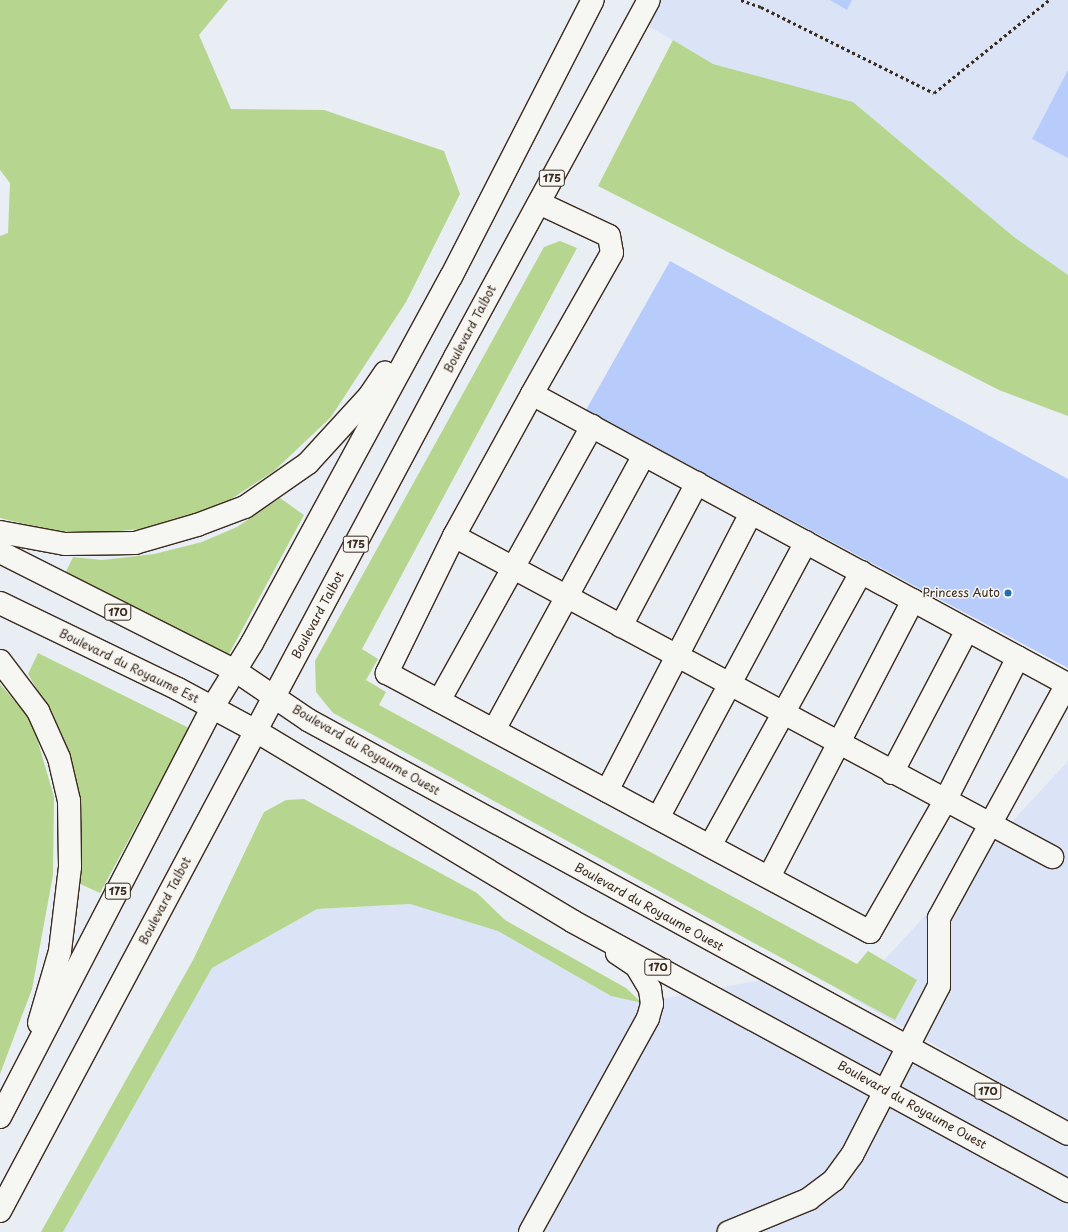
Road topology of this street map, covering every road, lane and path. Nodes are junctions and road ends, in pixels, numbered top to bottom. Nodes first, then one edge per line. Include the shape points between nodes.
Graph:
1 (593, 0) edge
2 (649, 0) edge
3 (741, 0) edge
4 (1049, 0) edge
5 (539, 203) junction
6 (436, 302) junction
7 (532, 394) junction
8 (592, 426) junction
9 (644, 455) junction
10 (697, 483) junction
11 (751, 512) junction
12 (0, 532) edge
13 (454, 536) junction
14 (806, 542) junction
15 (0, 552) edge
16 (513, 568) junction
17 (861, 572) junction
18 (567, 597) junction
19 (913, 600) junction
20 (0, 603) edge
21 (621, 626) junction
22 (967, 630) junction
23 (677, 656) junction
24 (1018, 657) junction
25 (0, 661) edge
26 (236, 671) junction
27 (730, 685) junction
28 (274, 696) junction
29 (439, 701) junction
30 (212, 708) junction
31 (783, 714) junction
32 (494, 730) junction
33 (256, 731) junction
34 (838, 744) junction
35 (892, 773) junction
36 (607, 791) junction
37 (945, 801) junction
38 (658, 818) junction
39 (990, 825) junction
40 (710, 846) junction
41 (1052, 857) dead end
42 (769, 877) junction
43 (572, 921) junction
44 (908, 1048) junction
45 (24, 1075) junction
46 (886, 1090) junction
47 (0, 1117) edge
48 (1068, 1134) edge
49 (1068, 1191) edge
50 (0, 1211) edge
51 (530, 1232) edge
52 (729, 1232) edge

1 - 6 main road, 175
2 - 5 main road, Boulevard Talbot / 175
3 - 4 path via 761,7 934,93
5 - 7 main road via 609,236 612,253
5 - 28 main road, Boulevard Talbot / 175
6 - 12 main road via 370,395 308,463 245,507 197,525 135,543 65,544
6 - 26 main road, 175
7 - 8 main road
7 - 13 main road
8 - 9 main road
8 - 16 main road
9 - 10 main road
9 - 18 main road
10 - 11 main road
10 - 21 main road
11 - 14 main road
11 - 23 main road
13 - 16 main road
13 - 29 main road via 387,673
14 - 17 main road
14 - 27 main road
15 - 26 main road, 170
16 - 18 main road
16 - 29 main road
17 - 19 main road
17 - 31 main road
18 - 21 main road
18 - 32 main road
19 - 22 main road
19 - 34 main road
20 - 30 main road, Boulevard du Royaume Est / 170
21 - 23 main road
22 - 24 main road
22 - 35 main road
23 - 27 main road
23 - 36 main road
24 - 37 main road
24 - 39 main road via 1067,684
25 - 45 main road via 38,711 59,758 70,801 70,867 60,951
26 - 28 main road, Boulevard du Royaume Ouest / 170
26 - 30 main road, 175
27 - 31 main road
27 - 38 main road
28 - 33 main road, Boulevard Talbot / 175
28 - 44 main road, Boulevard du Royaume Ouest / 170 via 308,720
29 - 32 main road
30 - 33 main road, Boulevard du Royaume Est / 170
30 - 45 main road, 175
31 - 34 main road
31 - 40 main road
32 - 36 main road
33 - 43 main road, Boulevard du Royaume Ouest / 170
33 - 50 main road, Boulevard Talbot / 175
34 - 35 main road
34 - 42 main road
35 - 37 main road
36 - 38 main road
37 - 39 main road
37 - 42 main road via 870,932
38 - 40 main road
39 - 41 main road
39 - 44 main road via 939,918 939,986
40 - 42 main road
43 - 46 main road, Boulevard du Royaume Ouest / 170
43 - 51 main road via 636,966 650,989 652,1004 648,1018
44 - 46 main road
44 - 48 main road, Boulevard du Royaume Ouest / 170
45 - 47 main road, 175
46 - 49 main road, Boulevard du Royaume Ouest / 170
46 - 52 main road via 852,1155 834,1180 809,1199

